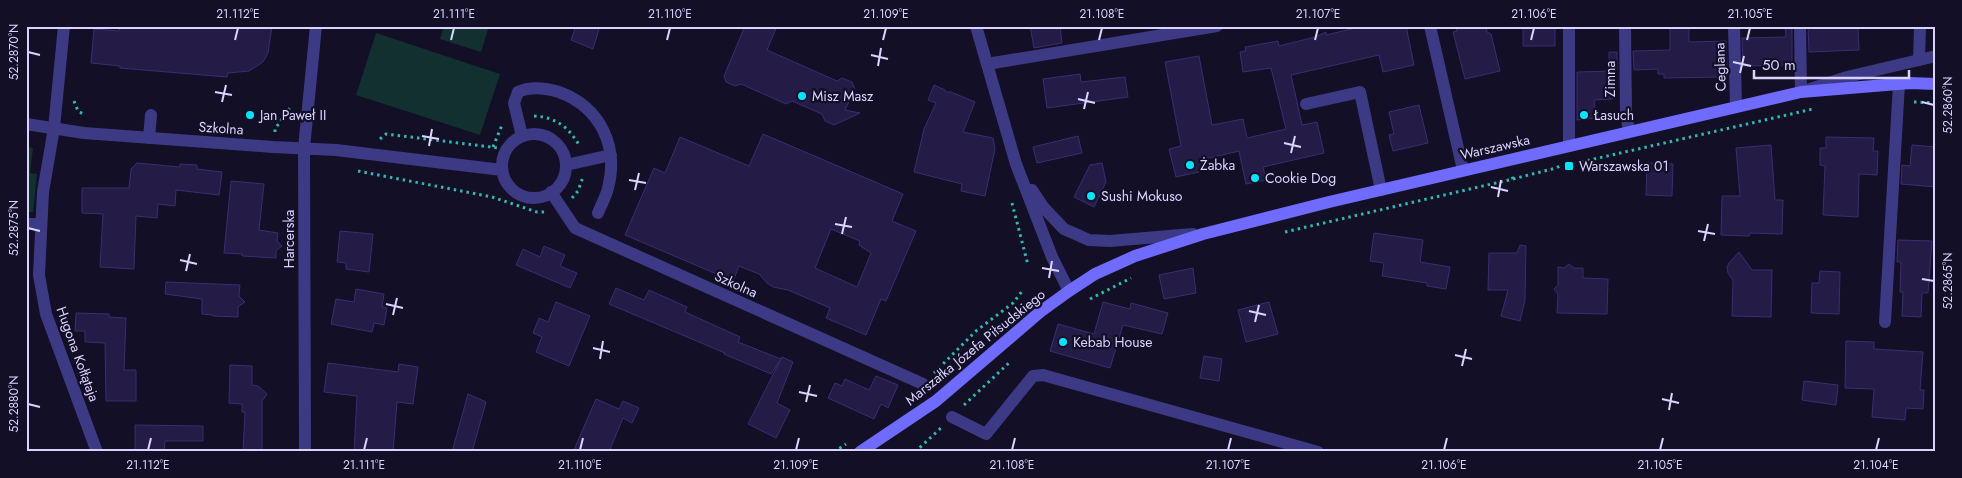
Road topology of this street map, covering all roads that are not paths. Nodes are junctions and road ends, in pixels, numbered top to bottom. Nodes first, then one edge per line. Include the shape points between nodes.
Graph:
1 (64, 26) edge
2 (316, 26) edge
3 (976, 26) edge
4 (1218, 26) edge
5 (1430, 26) edge
6 (1569, 26) edge
7 (1625, 26) edge
8 (1734, 26) edge
9 (1800, 26) edge
10 (1920, 26) edge
11 (1936, 56) edge
12 (1920, 60) junction
13 (987, 64) junction
14 (1899, 84) junction
15 (1936, 84) edge
16 (1801, 92) junction
17 (1306, 104) dead end
18 (1736, 106) junction
19 (151, 114) dead end
20 (26, 124) edge
21 (54, 128) junction
22 (1629, 131) junction
23 (522, 136) junction
24 (149, 138) junction
25 (1569, 145) junction
26 (304, 148) junction
27 (611, 155) junction
28 (1016, 164) junction
29 (566, 165) junction
30 (502, 170) junction
31 (1462, 170) junction
32 (1381, 190) junction
33 (551, 192) junction
34 (598, 213) dead end
35 (26, 224) edge
36 (41, 224) junction
37 (1203, 234) junction
38 (1069, 290) junction
39 (1885, 322) dead end
40 (923, 384) dead end
41 (952, 416) road end
42 (98, 452) edge
43 (305, 452) edge
44 (860, 452) edge
45 (1318, 452) edge

1 - 21 street, Hugona Kołłątaja
2 - 26 street, Harcerska
3 - 13 street
4 - 13 street
5 - 31 street
6 - 25 street
7 - 22 street, Zimna
8 - 18 street, Ceglana
9 - 16 street
10 - 12 street
11 - 12 street, Warszawska
12 - 16 street, Warszawska via 1846,76
13 - 28 street
14 - 15 main road
14 - 16 main road
14 - 39 street
16 - 18 main road, Warszawska
17 - 32 street via 1360,92
18 - 22 main road, Warszawska
19 - 24 street
20 - 21 street, Szkolna
21 - 24 street, Szkolna
21 - 36 street, Hugona Kołłątaja
22 - 25 main road, Warszawska
23 - 27 street via 514,103 518,92 544,88 570,96 589,108 602,127
23 - 29 street via 535,134 552,139 564,152
23 - 30 street via 507,149
24 - 26 street, Szkolna
25 - 31 main road, Warszawska
26 - 30 street, Szkolna
26 - 43 street, Harcerska
27 - 29 street
27 - 34 street via 608,189
28 - 37 street via 1044,208 1064,229 1080,237 1104,242
28 - 38 street via 1052,257
29 - 33 street via 563,179
30 - 33 street via 510,186 525,196 534,198
31 - 32 main road, Warszawska
32 - 37 main road, Warszawska
33 - 40 street, Szkolna via 575,228
35 - 36 street
36 - 42 street, Hugona Kołłątaja via 39,275 46,314
37 - 38 main road, Warszawska via 1135,256
38 - 44 main road, Marszałka Józefa Piłsudskiego via 936,401
41 - 45 street via 986,434 1033,376 1044,375

